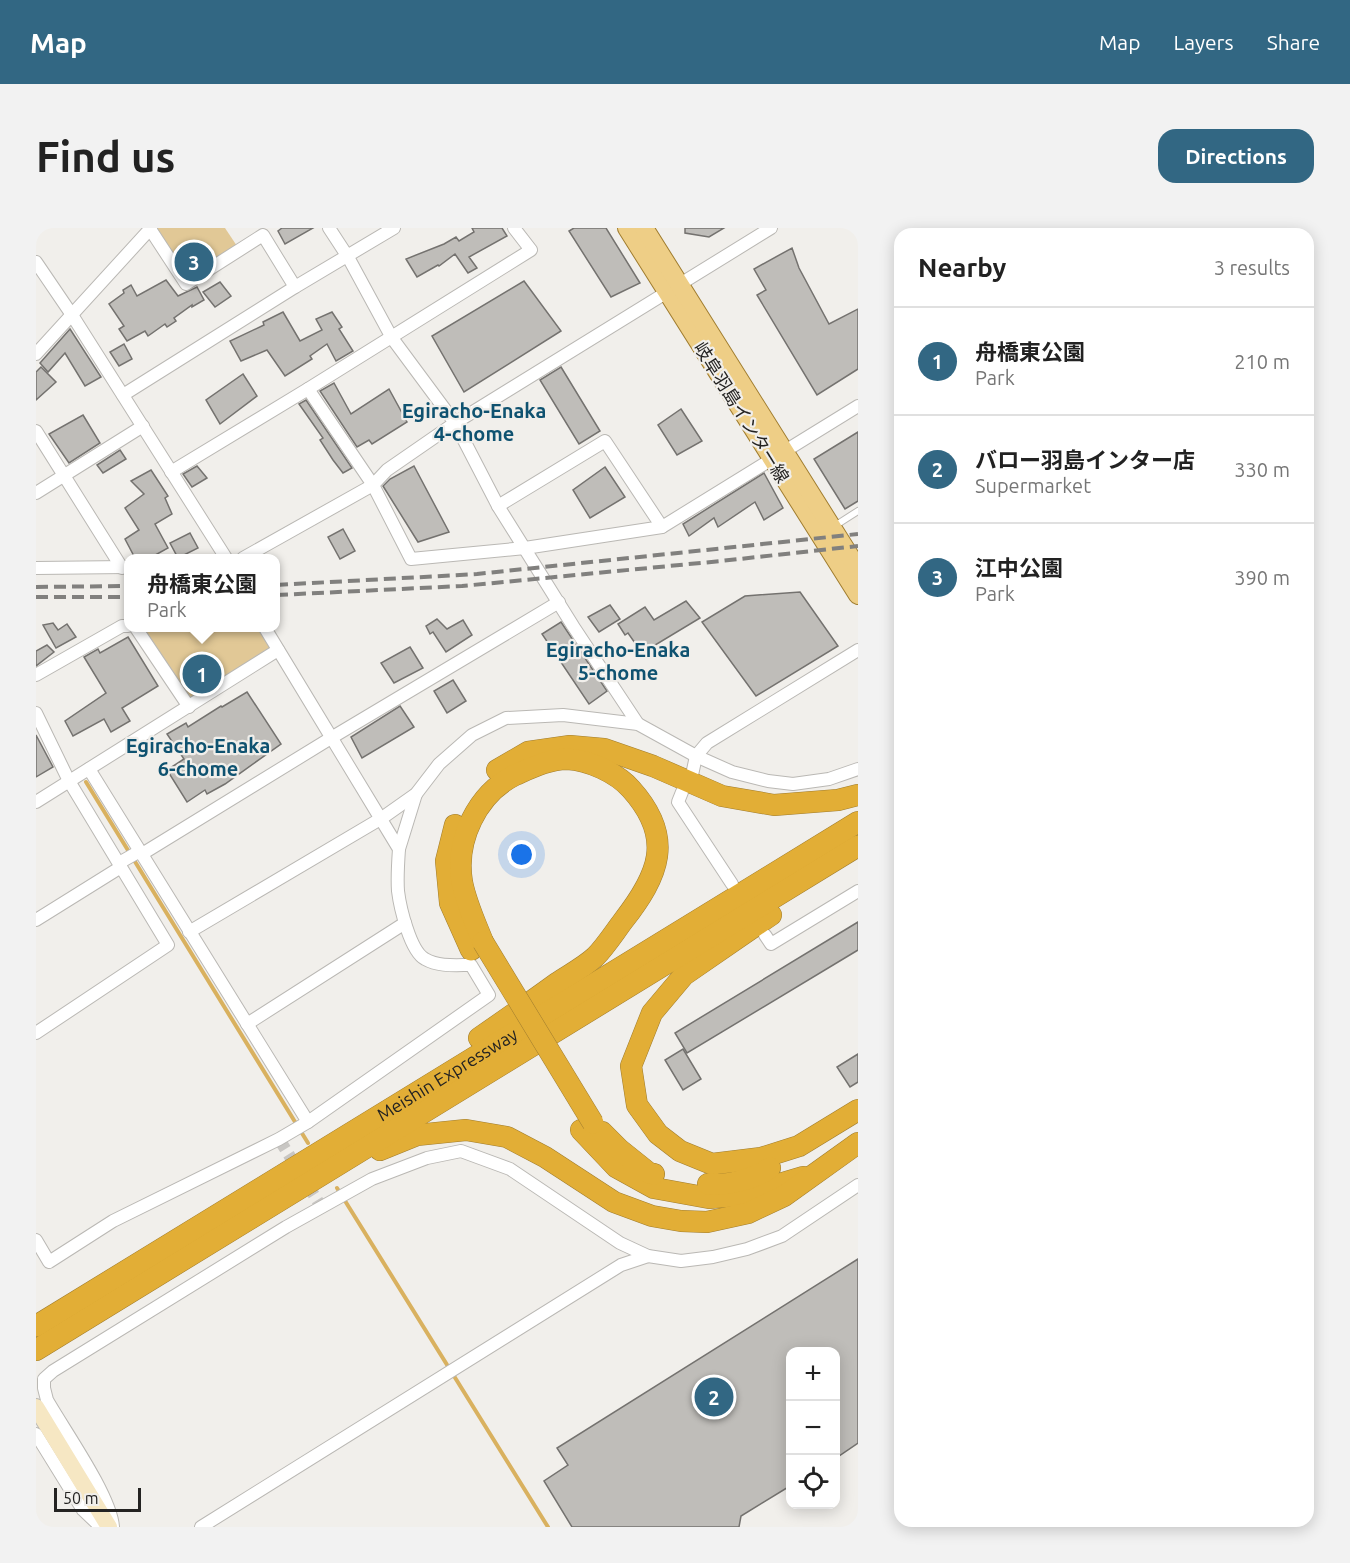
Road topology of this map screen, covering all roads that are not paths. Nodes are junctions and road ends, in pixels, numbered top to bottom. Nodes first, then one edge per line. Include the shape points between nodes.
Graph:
1 (150, 228) edge
2 (329, 228) edge
3 (394, 228) edge
4 (514, 228) edge
5 (627, 228) edge
6 (644, 228) edge
7 (771, 228) edge
8 (348, 257) junction
9 (36, 262) edge
10 (40, 278) edge
11 (295, 287) junction
12 (673, 289) junction
13 (72, 315) junction
14 (392, 338) junction
15 (36, 354) edge
16 (308, 389) junction
17 (123, 395) junction
18 (858, 406) edge
19 (455, 423) junction
20 (143, 426) junction
21 (36, 431) edge
22 (777, 455) junction
23 (171, 472) junction
24 (64, 474) junction
25 (373, 485) junction
26 (36, 493) edge
27 (498, 506) junction
28 (858, 511) edge
29 (662, 527) junction
30 (832, 528) junction
31 (525, 548) junction
32 (223, 554) edge
33 (250, 554) edge
34 (124, 566) edge
35 (36, 568) edge
36 (124, 568) edge
37 (858, 569) edge
38 (858, 596) edge
39 (559, 602) junction
40 (124, 626) edge
41 (139, 632) edge
42 (268, 632) edge
43 (858, 650) edge
44 (278, 651) junction
45 (36, 675) edge
46 (189, 707) junction
47 (36, 713) edge
48 (638, 724) junction
49 (331, 738) junction
50 (696, 756) junction
51 (89, 768) junction
52 (858, 769) edge
53 (692, 775) dead end
54 (69, 781) junction
55 (682, 792) dead end
56 (416, 794) junction
57 (858, 795) edge
58 (36, 802) edge
59 (382, 818) junction
60 (858, 822) edge
61 (858, 846) edge
62 (399, 849) junction
63 (139, 852) junction
64 (858, 855) edge
65 (121, 864) junction
66 (732, 884) dead end
67 (858, 891) edge
68 (36, 920) edge
69 (405, 923) junction
70 (189, 932) junction
71 (765, 936) dead end
72 (477, 946) junction
73 (247, 1024) junction
74 (36, 1033) edge
75 (858, 1110) edge
76 (306, 1123) junction
77 (587, 1127) junction
78 (858, 1143) edge
79 (800, 1146) junction
80 (299, 1163) junction
81 (327, 1171) junction
82 (812, 1175) junction
83 (858, 1185) edge
84 (36, 1240) edge
85 (648, 1256) junction
86 (36, 1326) edge
87 (36, 1350) edge
88 (36, 1407) edge
89 (36, 1434) edge
90 (101, 1527) edge
91 (111, 1527) edge
92 (201, 1527) edge

1 - 11 street via 186,284 262,235
1 - 13 street
2 - 8 street
3 - 8 street
4 - 14 street via 531,250
5 - 12 main road, 岐阜羽島インター線
6 - 12 main road, 岐阜羽島インター線
7 - 12 street
8 - 11 street
8 - 14 street
9 - 10 street
10 - 13 street
11 - 17 street
12 - 19 street
12 - 22 main road, 岐阜羽島インター線
13 - 15 street
13 - 17 street
14 - 16 street
14 - 19 street
16 - 23 street
16 - 25 street
17 - 20 street
18 - 22 street
19 - 25 street via 387,470
19 - 27 street
20 - 23 street
20 - 24 street
21 - 24 street
22 - 29 street
22 - 30 main road, 岐阜羽島インター線
22 - 38 main road, 岐阜羽島インター線
23 - 32 street
24 - 26 street
24 - 34 street
25 - 31 street via 411,559
25 - 33 street
27 - 29 street via 605,441
27 - 31 street
28 - 30 lane
29 - 31 street
30 - 37 main road, 岐阜羽島インター線
31 - 39 street
35 - 36 street
39 - 48 street
39 - 49 street
40 - 45 street
41 - 46 street
42 - 44 street
43 - 50 street via 707,743
44 - 46 street
44 - 49 street
46 - 51 street
47 - 54 street
48 - 50 street
48 - 56 street via 563,715 507,718 472,735 439,764
49 - 59 street
49 - 63 street
50 - 52 street via 732,772 793,784 829,779
50 - 53 street
51 - 54 street
51 - 63 street
54 - 58 street
54 - 65 street
55 - 66 street via 678,802
56 - 59 street
56 - 62 street
57 - 72 highway via 774,806 722,796 604,749 570,746 528,752 492,772 476,788 452,830 446,861 450,903
59 - 62 street
59 - 70 street
60 - 80 highway, Meishin Expressway
61 - 81 highway, Meishin Expressway
62 - 69 street via 398,891
63 - 65 street
63 - 70 street
64 - 79 highway via 684,975 652,1013 631,1066 637,1105 658,1134 680,1151 712,1164 761,1158
65 - 68 street
65 - 74 street via 168,945
67 - 71 street via 771,944
69 - 73 street
69 - 76 street via 424,958 446,966 471,965 489,995
70 - 73 street
72 - 77 highway
72 - 80 highway via 462,879 463,839 486,797 507,779 567,759 591,764 623,780 644,803 656,831 658,850 654,873 643,896 595,957
73 - 76 street
75 - 79 highway
76 - 84 street via 113,1221 49,1262
77 - 79 highway via 649,1173 717,1185 761,1175
77 - 82 highway via 616,1167 654,1188 709,1198 743,1195
78 - 82 highway
80 - 86 highway, Meishin Expressway
81 - 82 highway via 417,1135 466,1130 507,1137 614,1202 652,1216 707,1222 748,1213 784,1196
81 - 87 highway, Meishin Expressway
83 - 85 street via 782,1236 747,1249 681,1261
85 - 91 street via 620,1242 510,1169 460,1151 427,1158 372,1179 276,1234 44,1379 47,1400 105,1499
85 - 92 street via 621,1265
88 - 91 street
89 - 90 street via 83,1510

